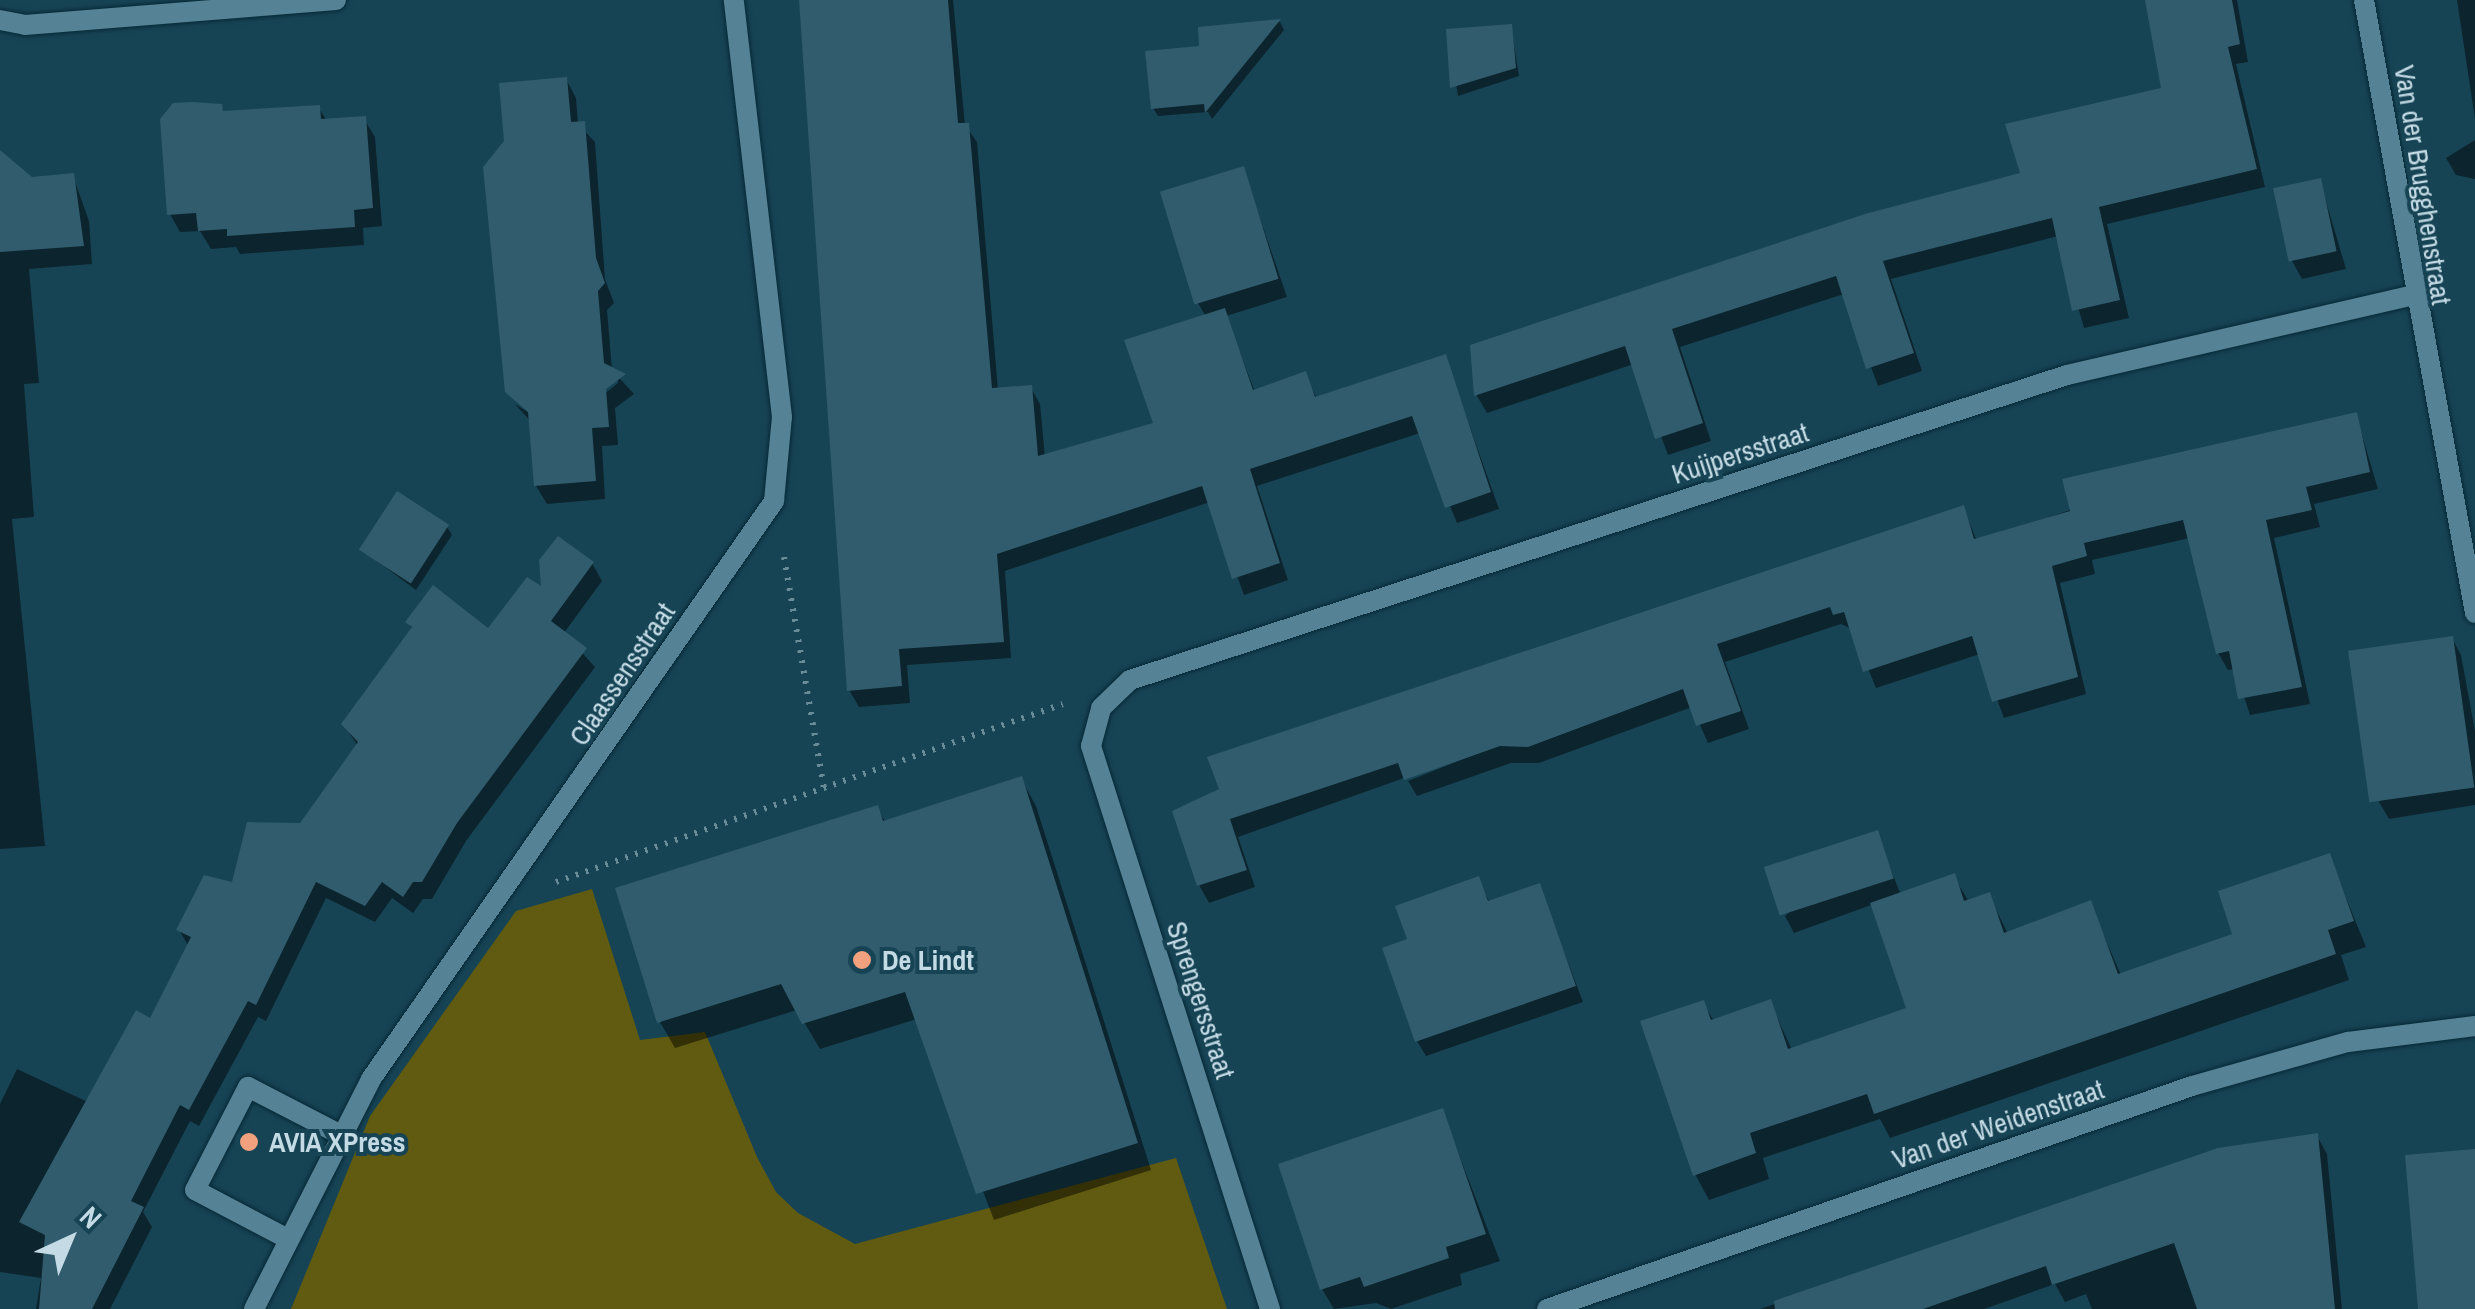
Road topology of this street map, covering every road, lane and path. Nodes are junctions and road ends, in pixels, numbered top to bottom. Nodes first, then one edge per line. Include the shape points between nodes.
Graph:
1 (336, 0) edge
2 (734, 0) edge
3 (2364, 0) edge
4 (0, 20) edge
5 (2413, 295) junction
6 (774, 502) junction
7 (2475, 614) edge
8 (1130, 680) junction
9 (1101, 708) joint
10 (824, 789) junction
11 (498, 903) junction
12 (2475, 1026) edge
13 (341, 1135) junction
14 (288, 1239) junction
15 (254, 1309) edge
16 (1270, 1309) edge
17 (1547, 1309) edge

1 - 4 street via 25,25
2 - 6 street, Claassensstraat via 782,417
3 - 5 street, Van der Brugghenstraat
5 - 7 street, Van der Brugghenstraat
5 - 8 street, Kuijpersstraat via 2067,376
6 - 10 path
6 - 11 street, Claassensstraat
8 - 9 street, Kuijpersstraat
8 - 10 path
9 - 16 street, Sprengersstraat via 1091,746
10 - 11 path
11 - 13 street, Claassensstraat via 371,1079
12 - 17 street, Van der Weidenstraat via 2348,1042 2192,1086
13 - 14 street, Claassensstraat
13 - 14 street via 248,1087 194,1190
14 - 15 street, Claassensstraat

